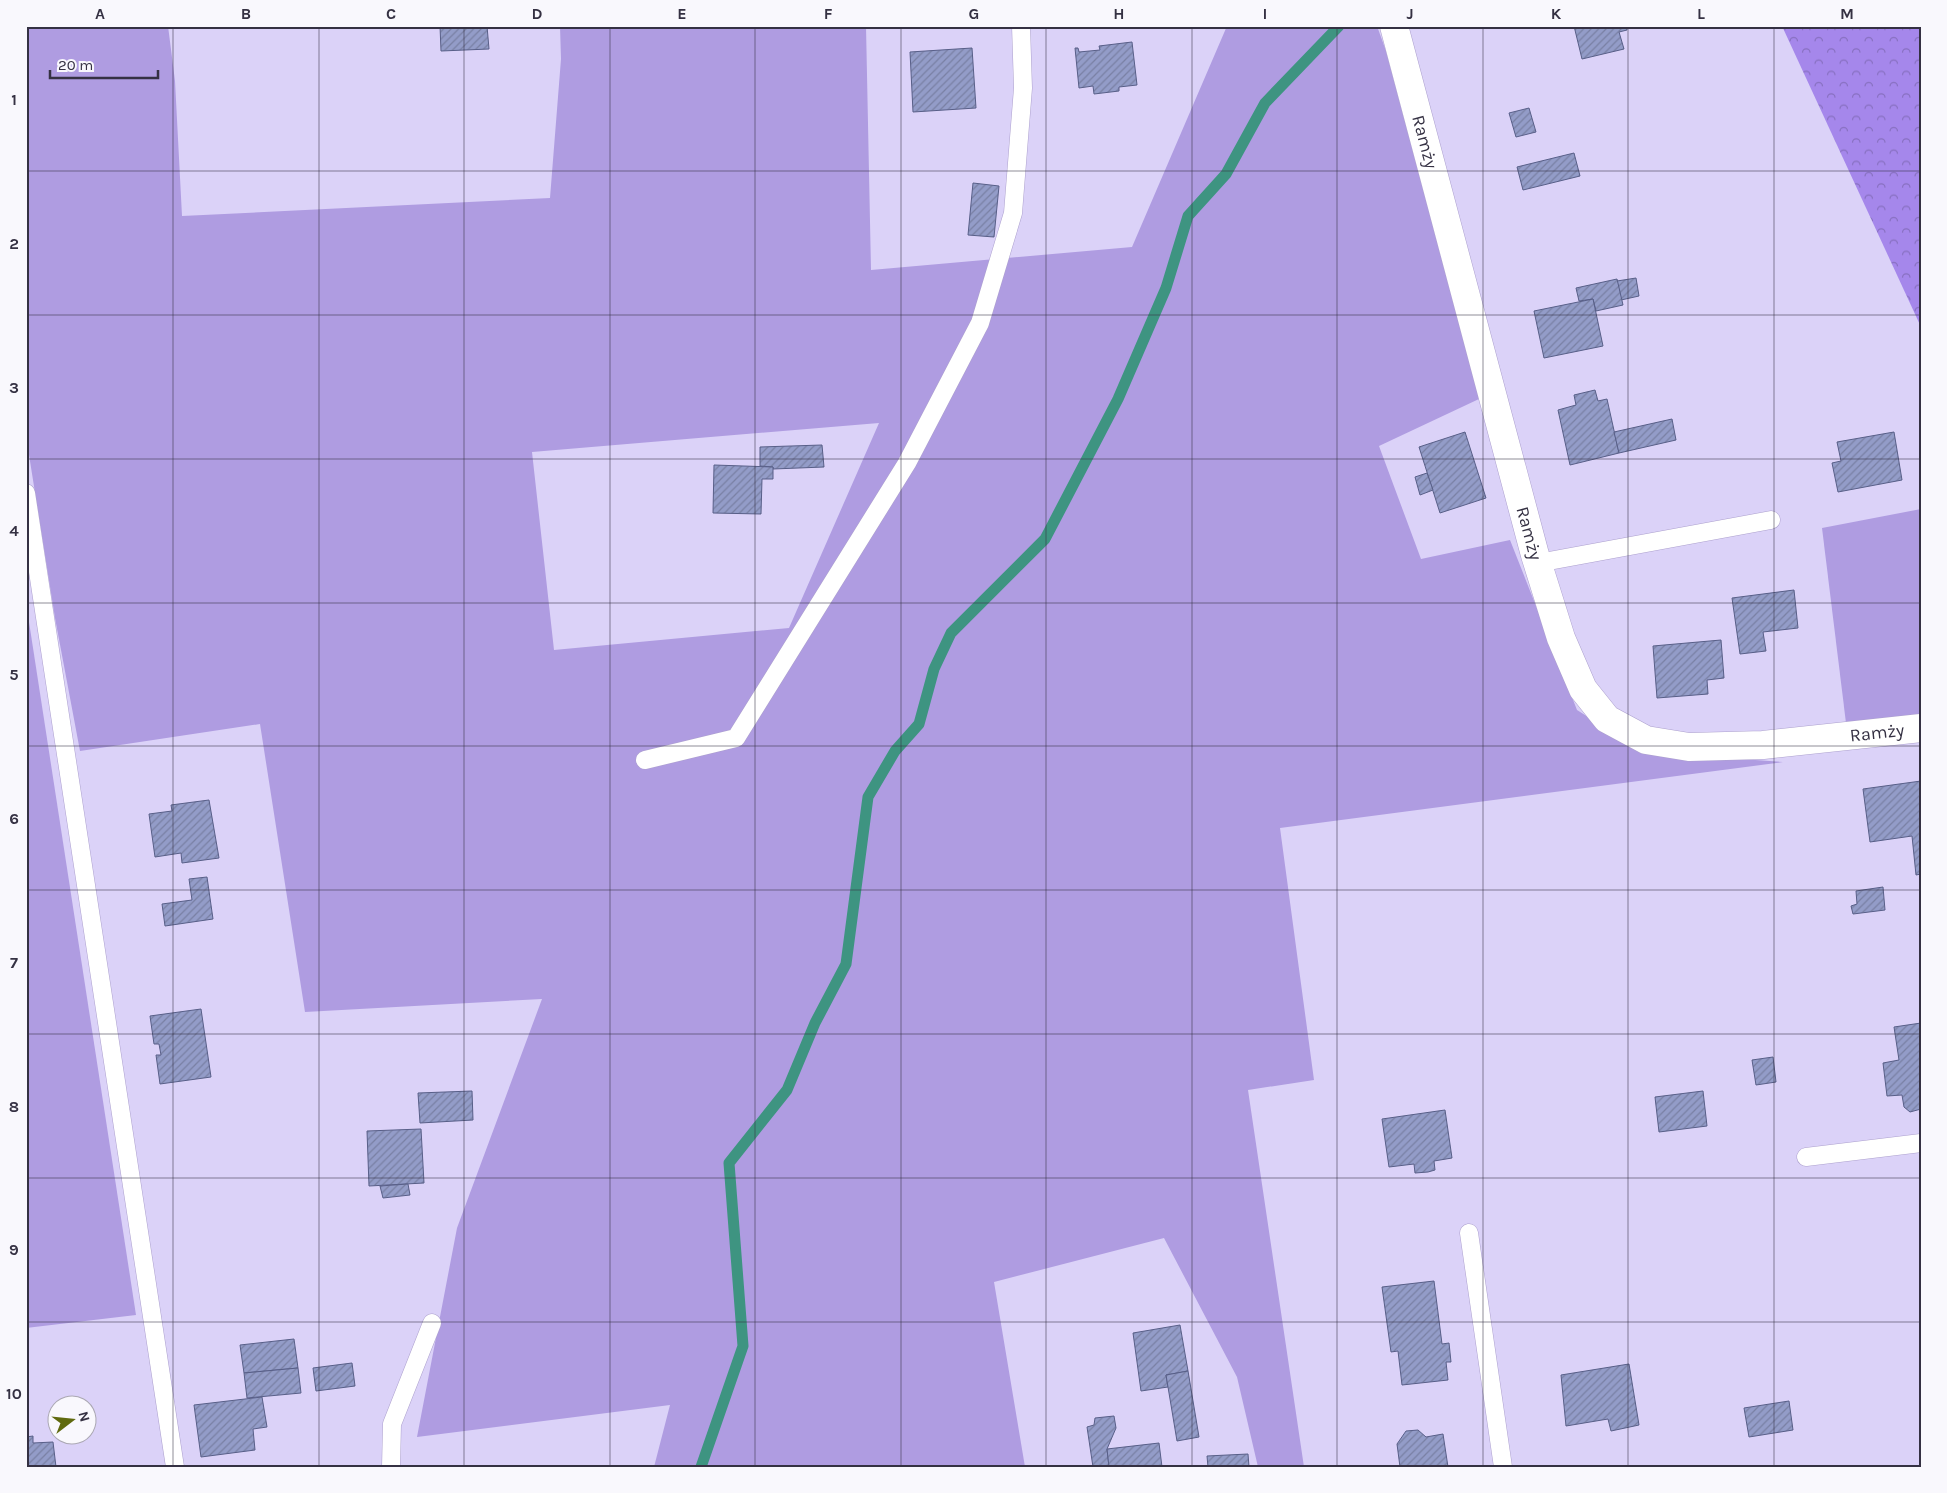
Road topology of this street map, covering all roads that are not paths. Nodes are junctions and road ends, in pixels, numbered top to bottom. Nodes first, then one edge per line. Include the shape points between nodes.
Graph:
1 (1021, 26) edge
2 (1394, 26) edge
3 (26, 492) edge
4 (1771, 520) dead end
5 (1538, 563) junction
6 (1921, 728) edge
7 (645, 760) dead end
8 (1921, 1143) edge
9 (1806, 1158) dead end
10 (1469, 1233) dead end
11 (432, 1323) dead end
12 (175, 1467) edge
13 (391, 1467) edge
14 (1503, 1467) edge

1 - 7 lane via 1023,88 1013,213 980,323 907,462 736,738
2 - 5 street, Ramży
3 - 12 lane
4 - 5 lane
5 - 6 street, Ramży via 1561,638 1583,689 1607,720 1646,740 1689,747 1763,745
8 - 9 lane
10 - 14 lane
11 - 13 lane via 392,1424

